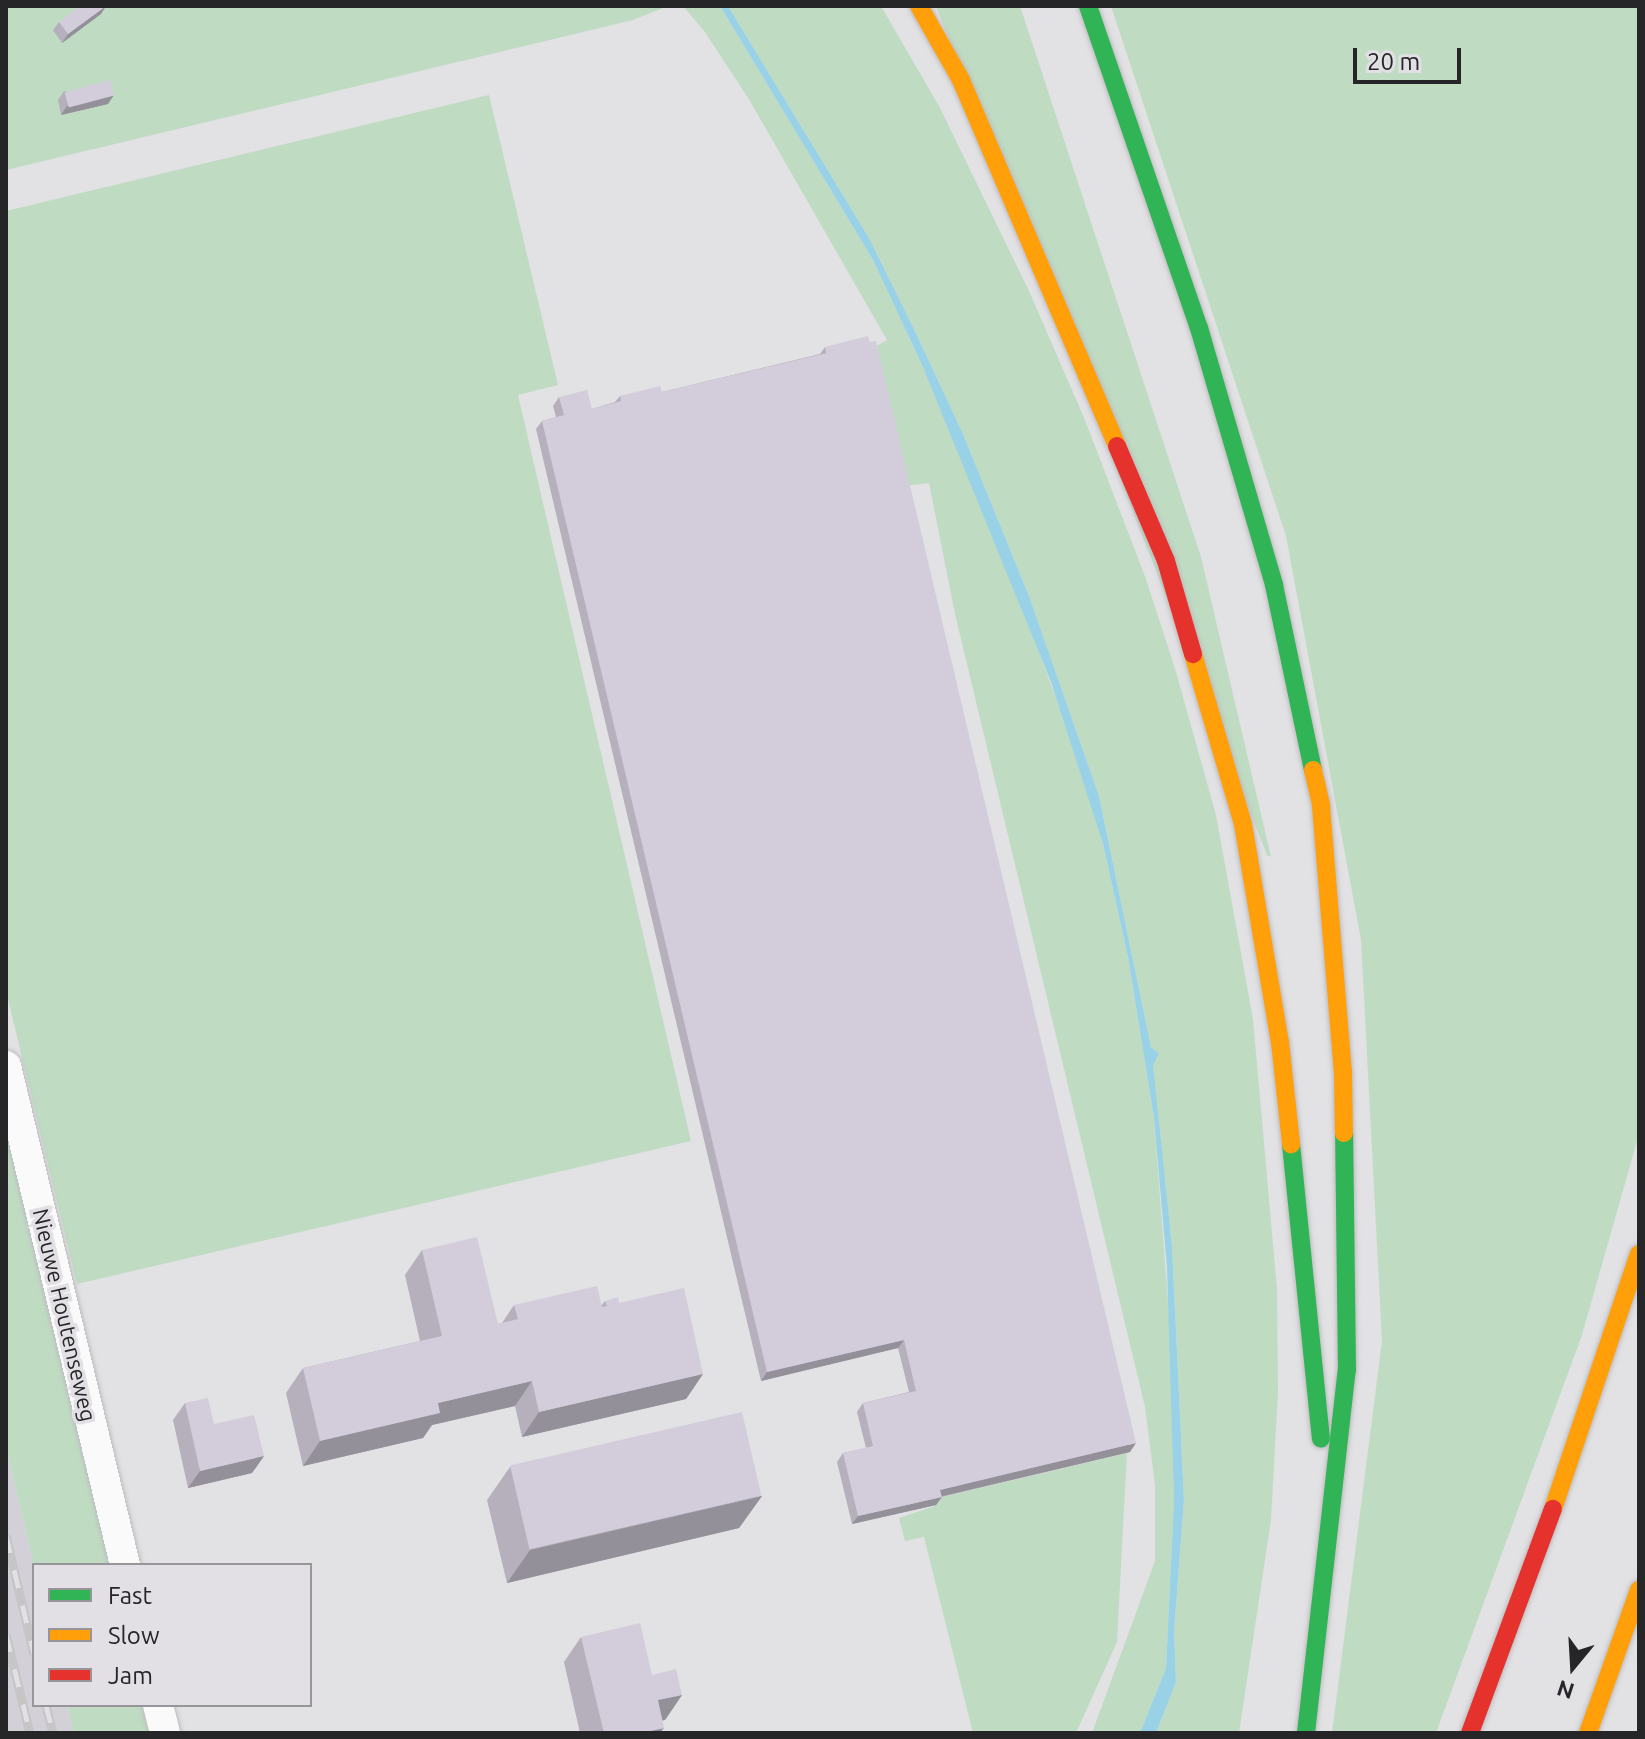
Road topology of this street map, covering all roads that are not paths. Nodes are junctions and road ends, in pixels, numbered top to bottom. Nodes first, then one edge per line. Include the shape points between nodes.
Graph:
1 (919, 6) edge
2 (1088, 6) edge
3 (6, 1066) edge
4 (1639, 1254) edge
5 (1331, 1540) junction
6 (125, 1563) edge
7 (1639, 1590) edge
8 (158, 1707) edge
9 (165, 1733) edge
10 (1306, 1733) edge
11 (1470, 1733) edge
12 (1588, 1733) edge

1 - 5 highway via 961,80 1166,561 1243,824 1280,1042
2 - 5 highway via 1195,314 1274,585 1321,806 1343,1072 1345,1213 1347,1370
3 - 6 street, Nieuwe Houtenseweg
4 - 11 highway via 1576,1446
5 - 10 highway
7 - 12 highway
8 - 9 street

